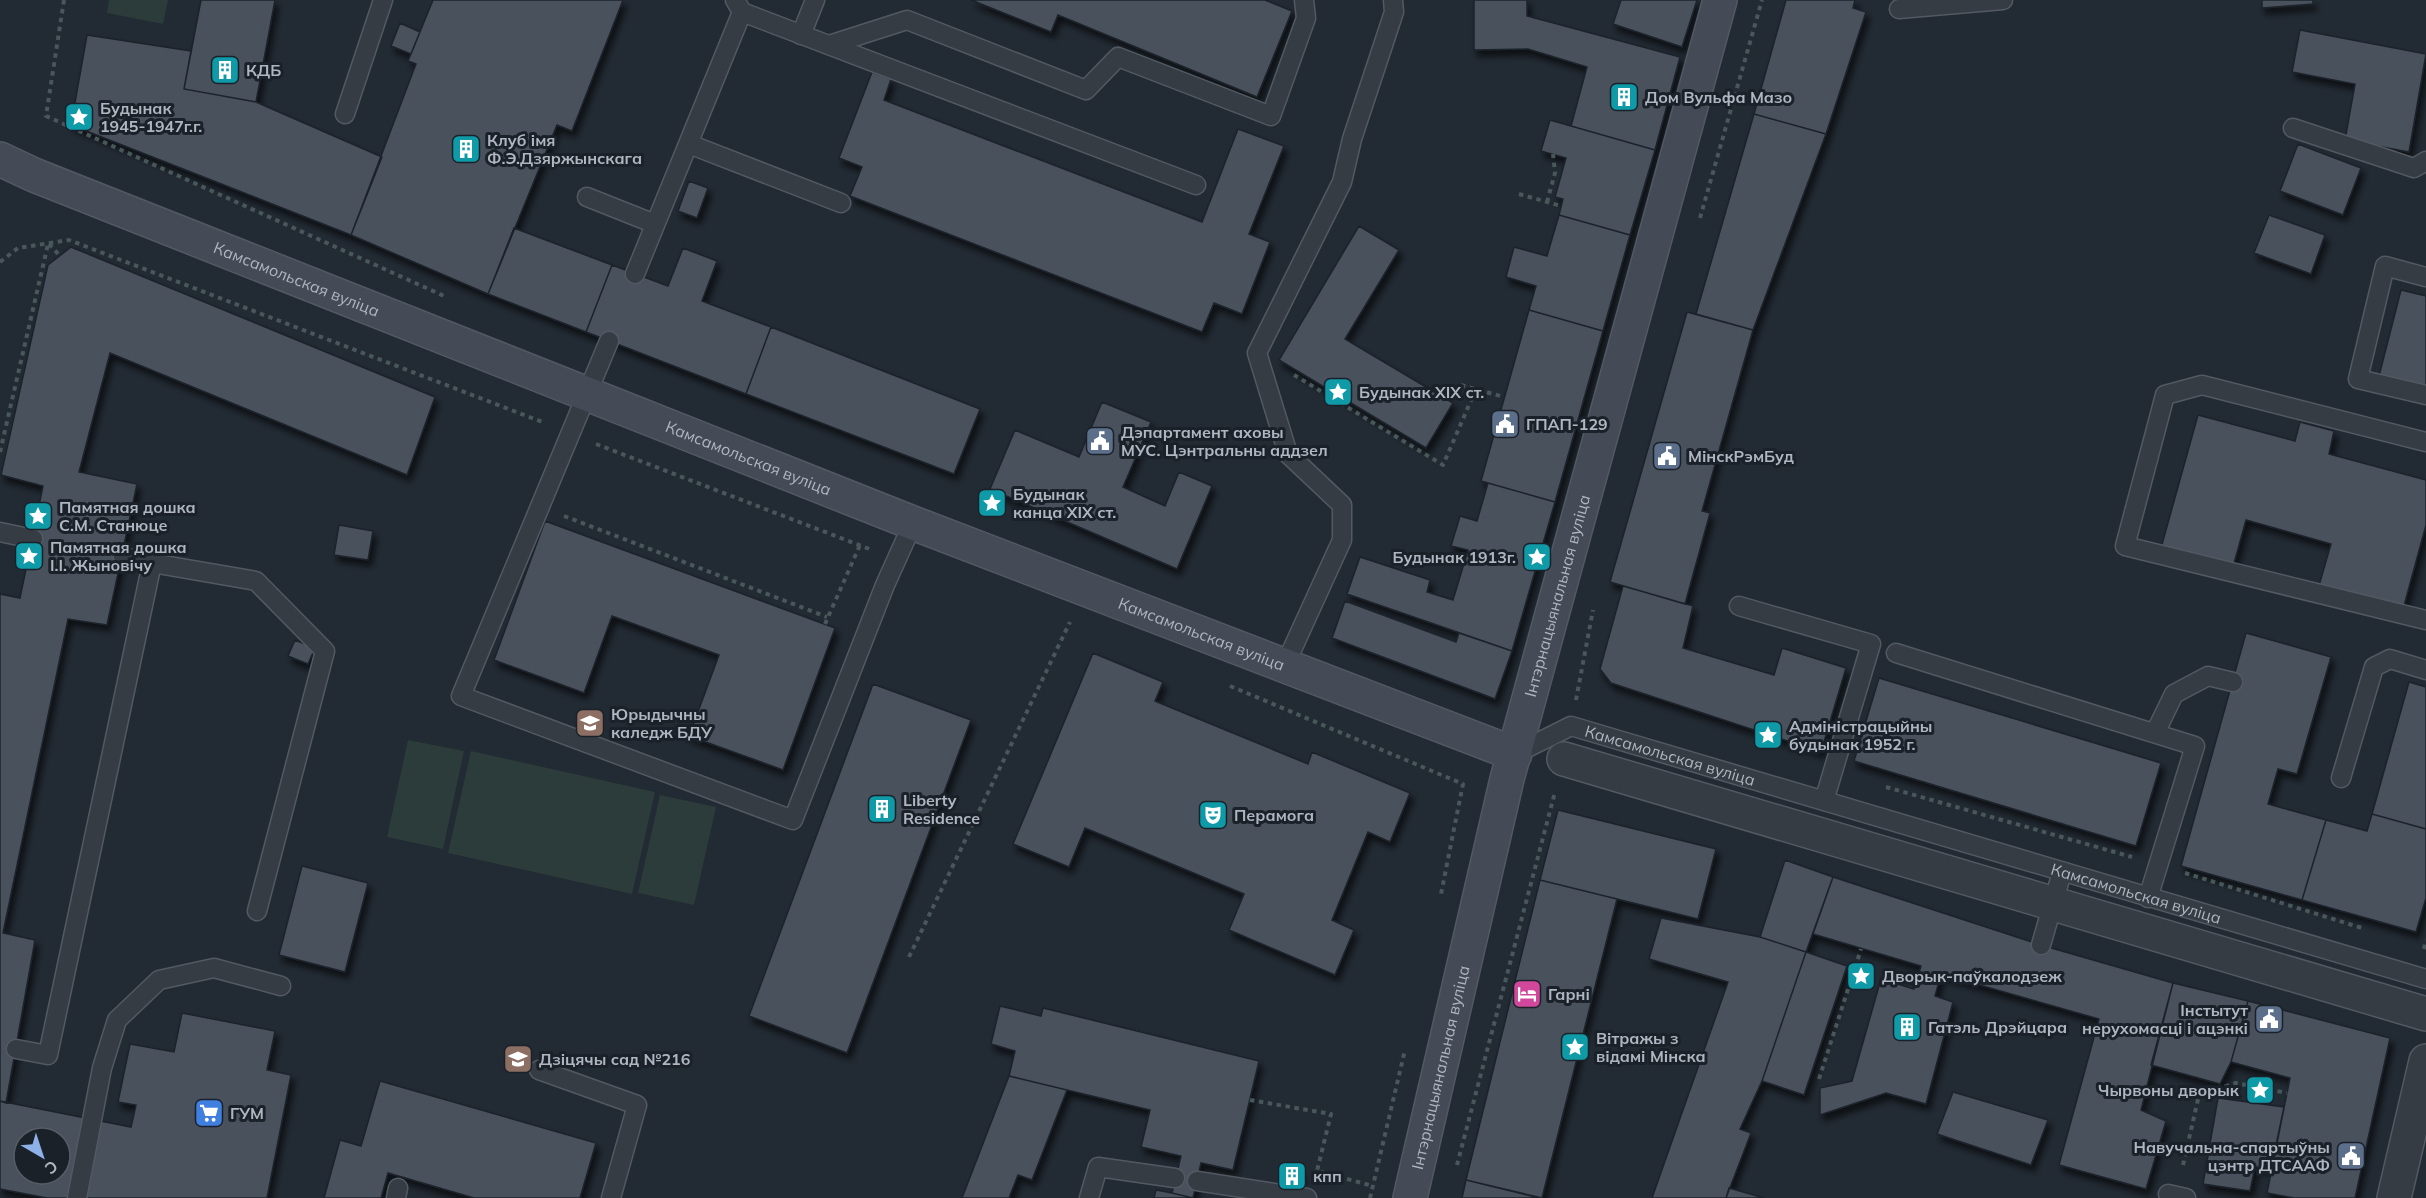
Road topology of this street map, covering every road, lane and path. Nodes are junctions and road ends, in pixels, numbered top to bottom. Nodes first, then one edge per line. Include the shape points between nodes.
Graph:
1 (64, 0) edge
2 (383, 0) edge
3 (815, 0) edge
4 (1304, 0) edge
5 (1393, 0) edge
6 (1720, 0) edge
7 (2002, 0) edge
8 (738, 6) edge
9 (1899, 9) dead end
10 (801, 35) junction
11 (829, 45) junction
12 (345, 114) dead end
13 (2293, 128) dead end
14 (689, 144) junction
15 (1553, 154) dead end
16 (0, 159) edge
17 (2426, 161) edge
18 (1196, 185) dead end
19 (1519, 194) dead end
20 (587, 197) dead end
21 (1547, 202) junction
22 (841, 203) dead end
23 (1561, 206) dead end
24 (655, 224) junction
25 (48, 243) junction
26 (60, 256) dead end
27 (0, 262) edge
28 (635, 274) dead end
29 (2426, 278) edge
30 (451, 299) dead end
31 (609, 340) dead end
32 (1257, 353) junction
33 (1461, 385) dead end
34 (1476, 389) junction
35 (588, 393) junction
36 (2426, 395) edge
37 (1504, 398) dead end
38 (571, 434) junction
39 (2426, 442) edge
40 (0, 452) edge
41 (564, 516) dead end
42 (913, 523) junction
43 (0, 532) edge
44 (33, 539) dead end
45 (860, 545) junction
46 (123, 557) dead end
47 (896, 558) junction
48 (152, 562) junction
49 (1739, 606) dead end
50 (1061, 615) dead end
51 (827, 617) junction
52 (2426, 620) edge
53 (825, 624) dead end
54 (1896, 653) dead end
55 (1285, 665) junction
56 (2426, 670) edge
57 (2233, 682) dead end
58 (1224, 683) dead end
59 (1588, 701) dead end
60 (1571, 726) junction
61 (2155, 733) junction
62 (1515, 754) junction
63 (1564, 759) joint
64 (1833, 771) junction
65 (2341, 778) dead end
66 (1824, 801) junction
67 (2157, 864) junction
68 (2058, 887) junction
69 (2148, 898) junction
70 (1440, 901) dead end
71 (257, 911) dead end
72 (2368, 930) dead end
73 (2413, 944) dead end
74 (2041, 945) dead end
75 (2426, 948) edge
76 (1861, 949) dead end
77 (909, 957) dead end
78 (2426, 979) edge
79 (281, 986) dead end
80 (2426, 1014) edge
81 (1406, 1046) dead end
82 (16, 1049) dead end
83 (2426, 1061) edge
84 (538, 1070) dead end
85 (1819, 1079) dead end
86 (2287, 1093) dead end
87 (1250, 1100) dead end
88 (2183, 1165) dead end
89 (1317, 1171) junction
90 (1456, 1172) dead end
91 (1175, 1178) dead end
92 (1314, 1180) dead end
93 (1197, 1181) dead end
94 (1373, 1186) junction
95 (77, 1198) edge
96 (611, 1198) edge
97 (1089, 1198) edge
98 (1307, 1198) edge
99 (1370, 1198) edge
100 (1410, 1198) edge
101 (2394, 1198) edge

1 - 30 path via 46,116
2 - 12 lane
3 - 10 lane
4 - 11 lane via 1306,18 1271,116 1118,57 1086,90 907,20
5 - 32 lane via 1394,12 1352,139 1342,182
6 - 62 main road, Інтэрнацыянальная вуліца
7 - 9 lane
8 - 10 lane
8 - 14 lane
10 - 11 lane
11 - 18 lane
13 - 17 lane via 2414,168
14 - 22 lane
14 - 24 lane
15 - 21 path via 1555,173
16 - 35 main road, Камсамольская вуліца
19 - 21 path
20 - 24 lane
21 - 23 path
24 - 28 lane
25 - 26 path
25 - 27 path via 18,248
25 - 38 path via 69,240
25 - 40 path
29 - 36 lane via 2385,266 2358,379
31 - 35 lane
32 - 34 path via 1443,465
32 - 55 lane via 1287,454 1342,506 1342,540
33 - 34 path
34 - 37 path
35 - 38 lane
35 - 42 main road, Камсамольская вуліца
38 - 45 path
38 - 47 lane via 461,696 793,820
39 - 52 lane via 2202,386 2165,395 2125,546
41 - 51 path
42 - 47 lane
42 - 55 main road, Камсамольская вуліца
43 - 44 lane
45 - 47 path
45 - 51 path
46 - 48 lane
48 - 71 lane via 256,581 325,651
48 - 82 lane via 48,1055
49 - 64 lane via 1871,644
50 - 77 path via 1072,619
51 - 53 path
54 - 61 lane
55 - 62 main road, Камсамольская вуліца
56 - 65 lane via 2390,659 2374,667
57 - 61 lane via 2208,676 2174,694
58 - 70 path via 1463,784
59 - 60 path via 1576,698
60 - 62 lane, Камсамольская вуліца
60 - 66 lane, Камсамольская вуліца
61 - 67 lane via 2195,746
62 - 100 main road, Інтэрнацыянальная вуліца
63 - 68 street, Камсамольская вуліца
63 - 90 path
64 - 66 lane
64 - 67 path
66 - 68 lane, Камсамольская вуліца
67 - 69 lane
67 - 72 path
68 - 69 lane, Камсамольская вуліца
68 - 74 lane
68 - 80 street, Камсамольская вуліца
69 - 78 lane, Камсамольская вуліца
73 - 75 path
76 - 85 path
79 - 95 lane via 214,968 159,980 117,1020 102,1068
81 - 94 path
83 - 101 street
84 - 96 lane via 637,1105
86 - 88 path via 2236,1083 2199,1095
87 - 89 path via 1331,1114
89 - 92 path
89 - 94 path
91 - 97 lane via 1098,1167
93 - 98 lane
94 - 99 path

